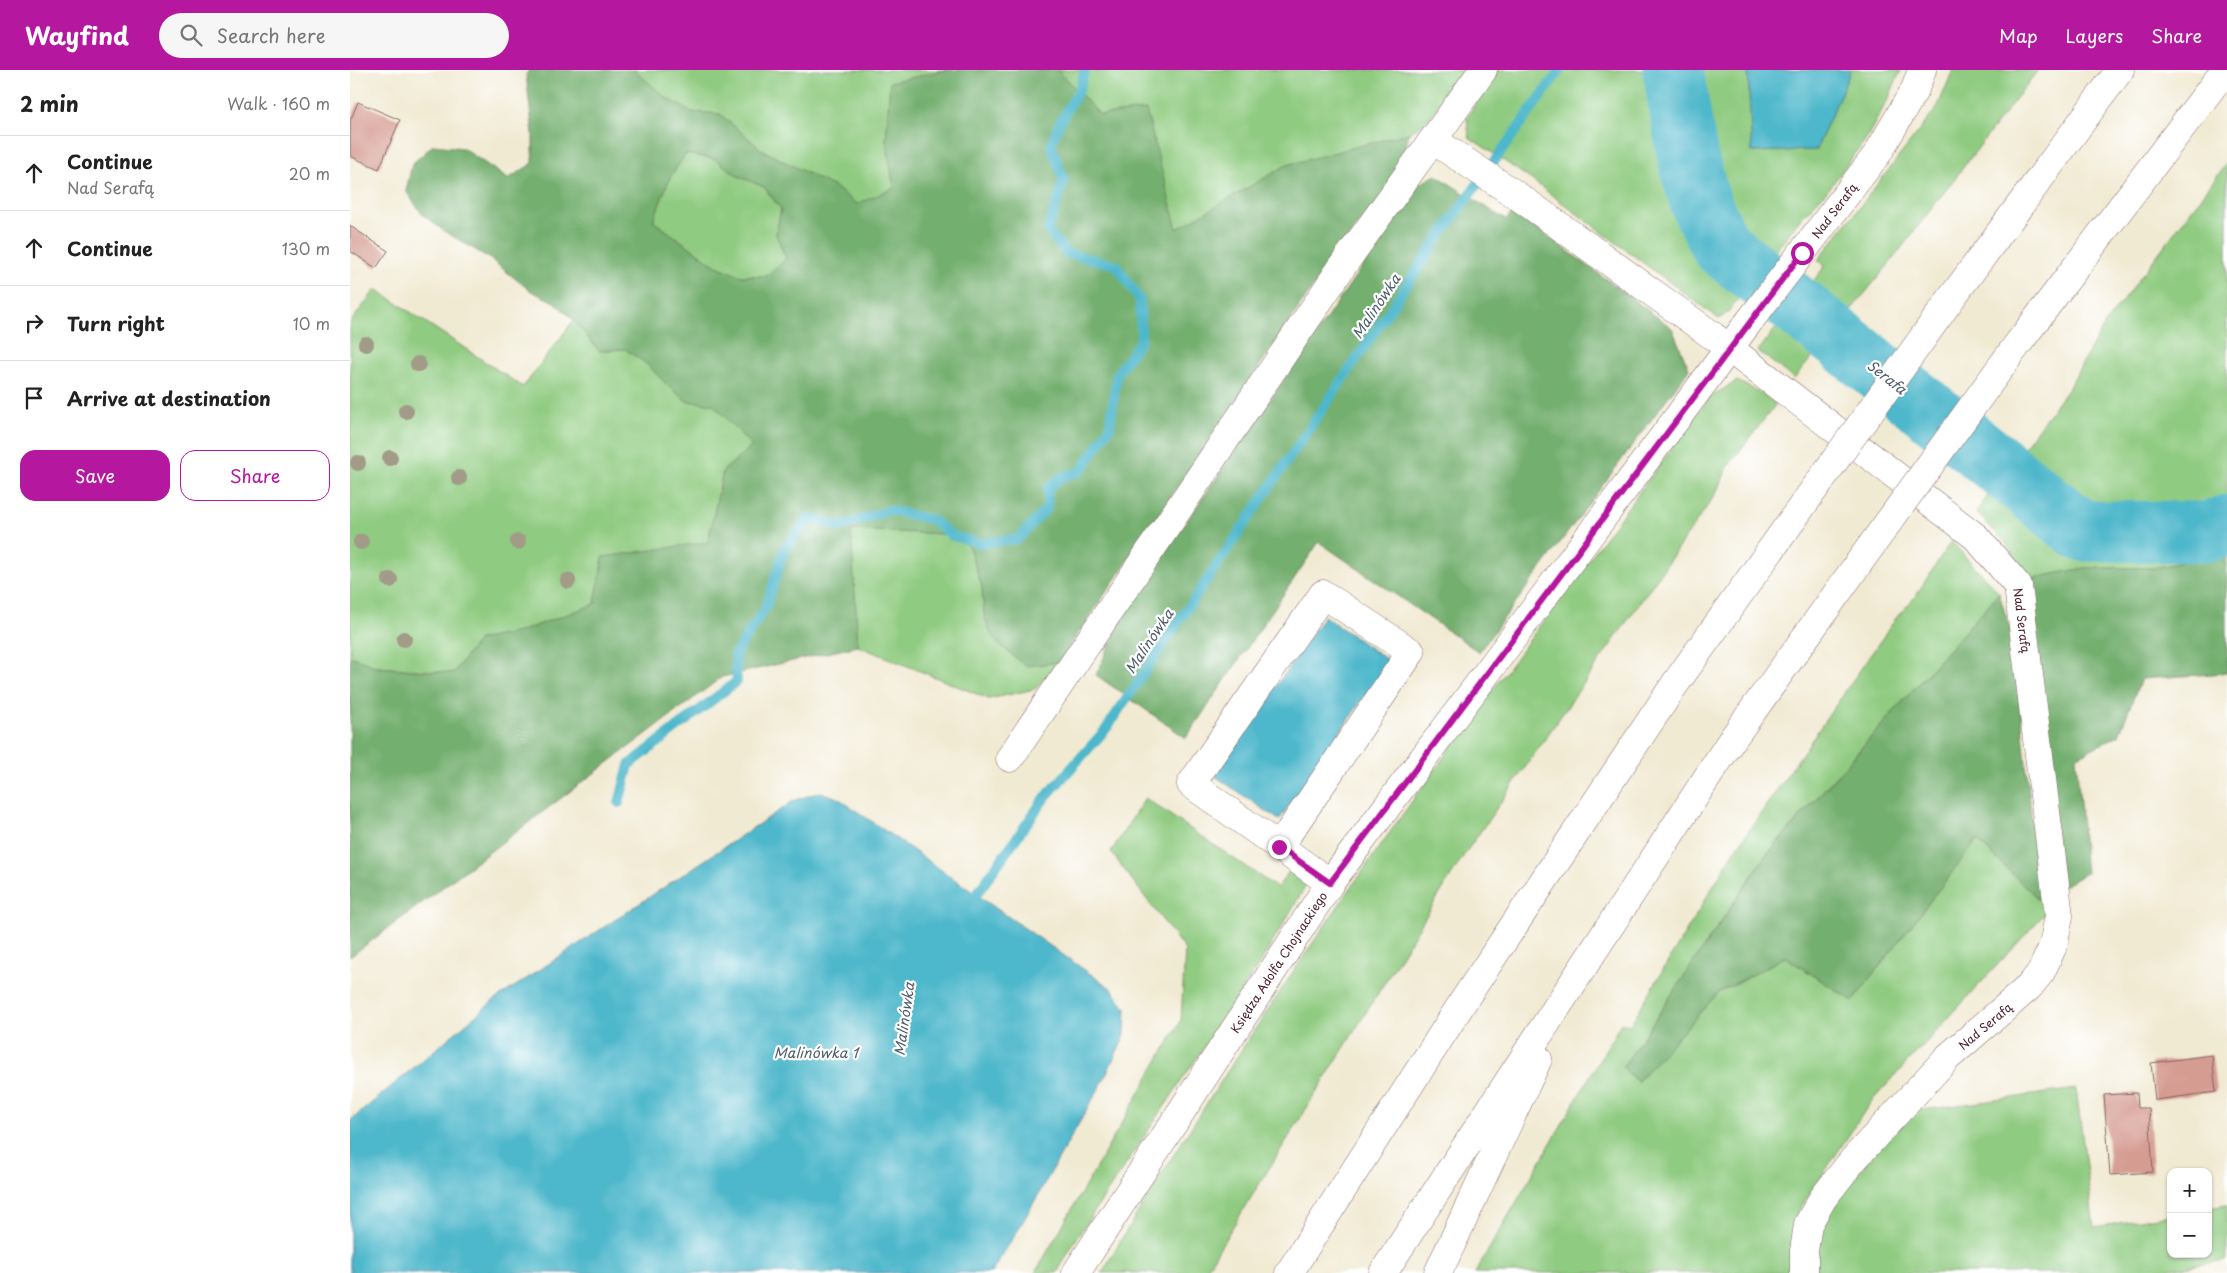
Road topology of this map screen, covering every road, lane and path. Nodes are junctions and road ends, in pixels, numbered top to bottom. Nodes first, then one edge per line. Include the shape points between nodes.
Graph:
1 (1483, 70) edge
2 (1922, 70) edge
3 (2120, 70) edge
4 (2225, 70) edge
5 (1440, 144) junction
6 (1729, 349) junction
7 (1010, 758) dead end
8 (1279, 847) junction
9 (1330, 883) junction
10 (1582, 966) junction
11 (1076, 1273) edge
12 (1289, 1273) edge
13 (1383, 1273) edge
14 (1438, 1273) edge
15 (1804, 1273) edge

1 - 5 main road
2 - 6 main road, Nad Serafą via 1878,153
3 - 12 main road, bridge via 1950,300 1642,733 1468,994
4 - 10 main road, bridge via 2014,349 1858,564 1731,742
5 - 6 main road
5 - 7 main road via 1348,258
6 - 9 main road, Księdza Adolfa Chojnackiego
6 - 15 main road, Nad Serafą via 1976,537 2018,586 2059,916 2053,946 2029,987 1948,1057 1853,1160 1823,1198 1808,1224
8 - 8 main road via 1191,784 1323,594 1411,652
8 - 9 main road
9 - 11 main road, Księdza Adolfa Chojnackiego
10 - 13 main road
10 - 14 main road

